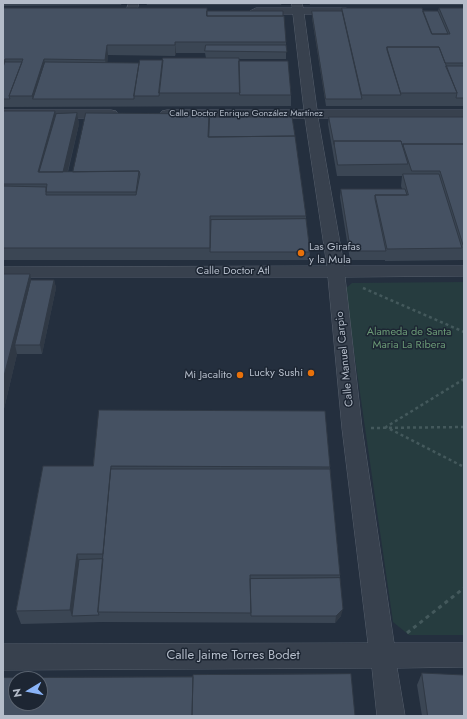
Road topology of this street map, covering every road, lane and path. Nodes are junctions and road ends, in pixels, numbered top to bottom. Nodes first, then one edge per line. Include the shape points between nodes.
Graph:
1 (297, 7) edge
2 (242, 11) edge
3 (353, 11) edge
4 (3, 114) edge
5 (121, 114) edge
6 (153, 114) edge
7 (311, 114) junction
8 (464, 114) edge
9 (336, 270) junction
10 (464, 271) edge
11 (3, 272) edge
12 (464, 332) edge
13 (464, 379) edge
14 (386, 427) junction
15 (464, 427) edge
16 (352, 428) junction
17 (464, 467) edge
18 (464, 588) edge
19 (384, 655) junction
20 (464, 656) edge
21 (3, 657) edge
22 (391, 716) edge

1 - 2 street
1 - 3 street
1 - 7 street, Calle Manuel Carpio
4 - 5 street
6 - 7 street, Calle Doctor Enrique González Martínez
7 - 8 street, Calle Doctor Enrique González Martínez
7 - 9 street, Calle Manuel Carpio
9 - 10 street, Calle Doctor Atl
9 - 11 street, Calle Doctor Atl
9 - 12 path via 362,287
9 - 16 street, Calle Manuel Carpio
13 - 14 path
14 - 15 path
14 - 16 path
14 - 17 path
16 - 19 street, Calle Manuel Carpio
18 - 19 path via 419,622
19 - 20 street, Calle Jaime Torres Bodet
19 - 21 street, Calle Jaime Torres Bodet
19 - 22 street, Calle Manuel Carpio

